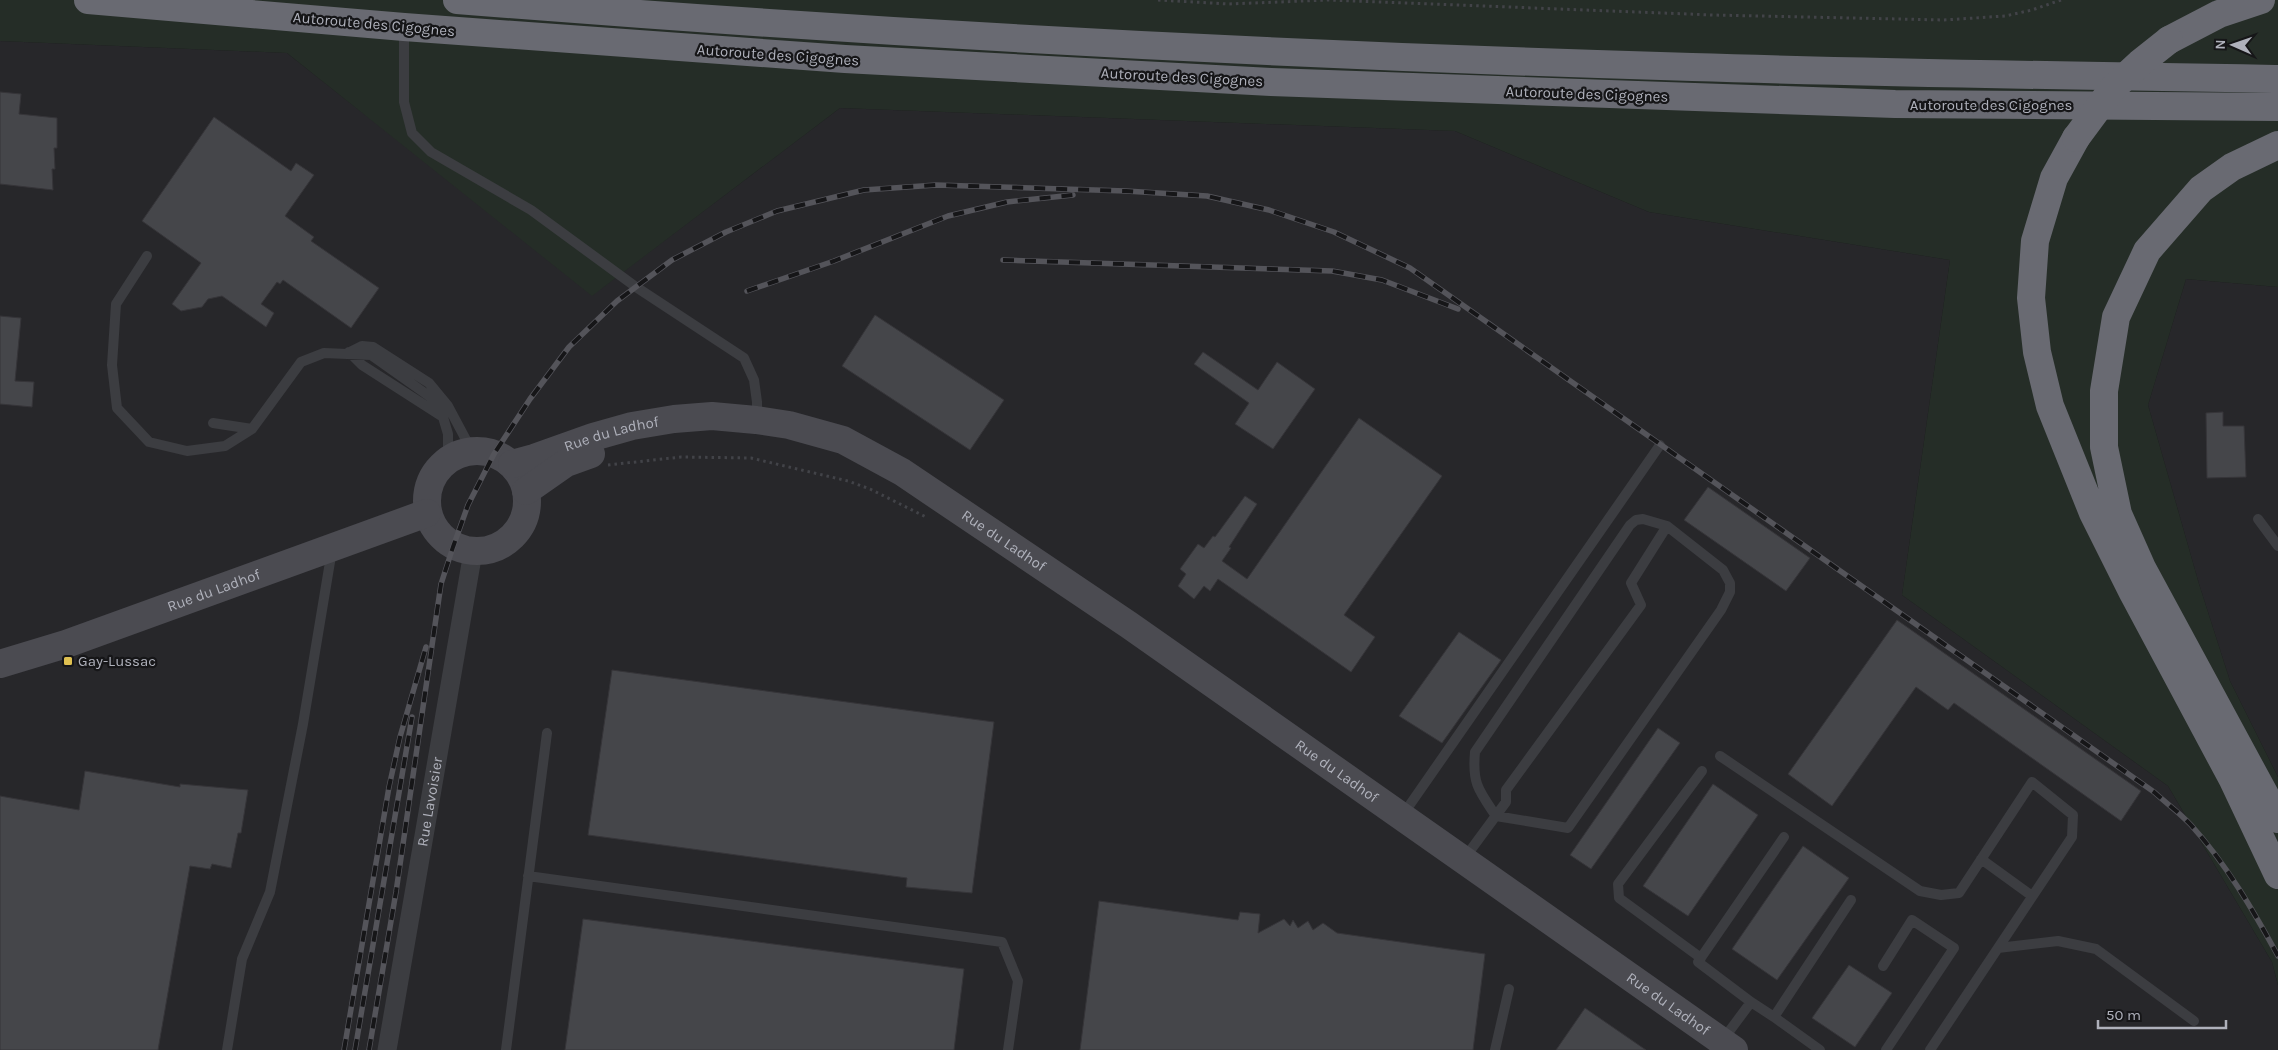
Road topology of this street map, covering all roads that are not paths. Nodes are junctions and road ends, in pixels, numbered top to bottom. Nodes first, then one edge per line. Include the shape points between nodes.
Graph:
1 (88, 0) edge
2 (457, 0) edge
3 (2261, 0) edge
4 (404, 28) junction
5 (2278, 78) edge
6 (2278, 107) edge
7 (2278, 145) edge
8 (146, 256) dead end
9 (349, 352) junction
10 (756, 420) junction
11 (213, 423) dead end
12 (252, 429) junction
13 (1660, 445) dead end
14 (460, 456) junction
15 (512, 464) junction
16 (526, 491) junction
17 (935, 508) junction
18 (427, 513) junction
19 (2258, 518) dead end
20 (1668, 526) junction
21 (2278, 546) edge
22 (333, 547) junction
23 (473, 552) junction
24 (2132, 569) junction
25 (2162, 624) junction
26 (0, 664) edge
27 (547, 733) dead end
28 (1720, 756) dead end
29 (1702, 770) dead end
30 (1401, 816) junction
31 (1496, 816) junction
32 (2278, 819) edge
33 (1784, 837) dead end
34 (1981, 859) junction
35 (1463, 860) junction
36 (2278, 874) edge
37 (528, 876) junction
38 (2032, 896) junction
39 (1852, 900) dead end
40 (1998, 948) junction
41 (1701, 958) junction
42 (1883, 966) dead end
43 (1509, 989) dead end
44 (1751, 1002) junction
45 (1774, 1017) junction
46 (2194, 1021) dead end
47 (1727, 1046) edge
48 (227, 1050) edge
49 (387, 1050) edge
50 (506, 1050) edge
51 (1008, 1050) edge
52 (1496, 1050) edge
53 (1820, 1050) edge
54 (1886, 1050) edge
55 (1930, 1050) edge

1 - 4 highway, Autoroute des Cigognes
2 - 5 highway, Autoroute des Cigognes via 844,28 1272,51 1691,68
3 - 24 highway, bridge via 2219,14 2169,40 2113,88 2076,138 2054,178 2035,241 2032,307 2037,352 2050,406 2093,513
4 - 6 highway, Autoroute des Cigognes via 844,60 1290,83 1895,104
4 - 10 lane via 404,102 412,133 431,152 531,210 636,287 744,358 754,380
7 - 24 highway via 2232,167 2201,189 2147,251 2116,318 2104,391 2104,447
8 - 12 lane via 116,304 112,365 117,408 149,442 187,451 225,446
9 - 12 lane via 324,353 301,362
9 - 14 lane via 371,355 436,402
9 - 14 lane via 362,346 373,347 429,383 448,406
10 - 15 main road, Rue du Ladhof via 712,416 632,426
10 - 17 main road, Rue du Ladhof via 789,425 843,440 902,472
11 - 12 lane
13 - 30 lane
14 - 15 main road via 479,450
14 - 18 main road via 437,468 426,490
15 - 16 main road via 522,477
16 - 17 main road, Rue du Ladhof via 566,464 633,441 702,434 759,436 840,452 895,474
16 - 23 main road via 527,511 518,531 498,548
17 - 30 main road, Rue du Ladhof via 1129,625
18 - 22 main road, Rue du Ladhof
18 - 23 main road via 438,535 453,547
19 - 21 lane
20 - 31 lane via 1631,583 1641,605 1506,790 1506,802
20 - 31 lane via 1643,519 1630,525 1475,752 1473,771 1477,788
20 - 31 lane via 1723,570 1730,583 1730,592 1722,610 1568,828
22 - 26 main road, Rue du Ladhof via 66,644
22 - 48 lane via 270,892 242,959
23 - 49 street, Rue Lavoisier
24 - 25 highway
25 - 32 highway
25 - 36 highway
27 - 37 lane
28 - 34 lane via 1920,890 1941,896 1959,893
29 - 41 lane via 1618,884 1619,898
30 - 35 main road, Rue du Ladhof
31 - 35 lane
33 - 41 lane
34 - 38 lane
34 - 38 lane via 2032,782 2073,815 2072,836
35 - 47 main road, Rue du Ladhof
37 - 50 lane
37 - 51 lane via 1002,942 1018,981
38 - 40 lane
39 - 45 lane
40 - 46 lane via 2058,941 2096,949
40 - 55 lane
41 - 44 lane via 1698,962
42 - 54 lane via 1912,920 1954,948
43 - 52 lane
44 - 45 lane
44 - 47 lane
45 - 53 lane

